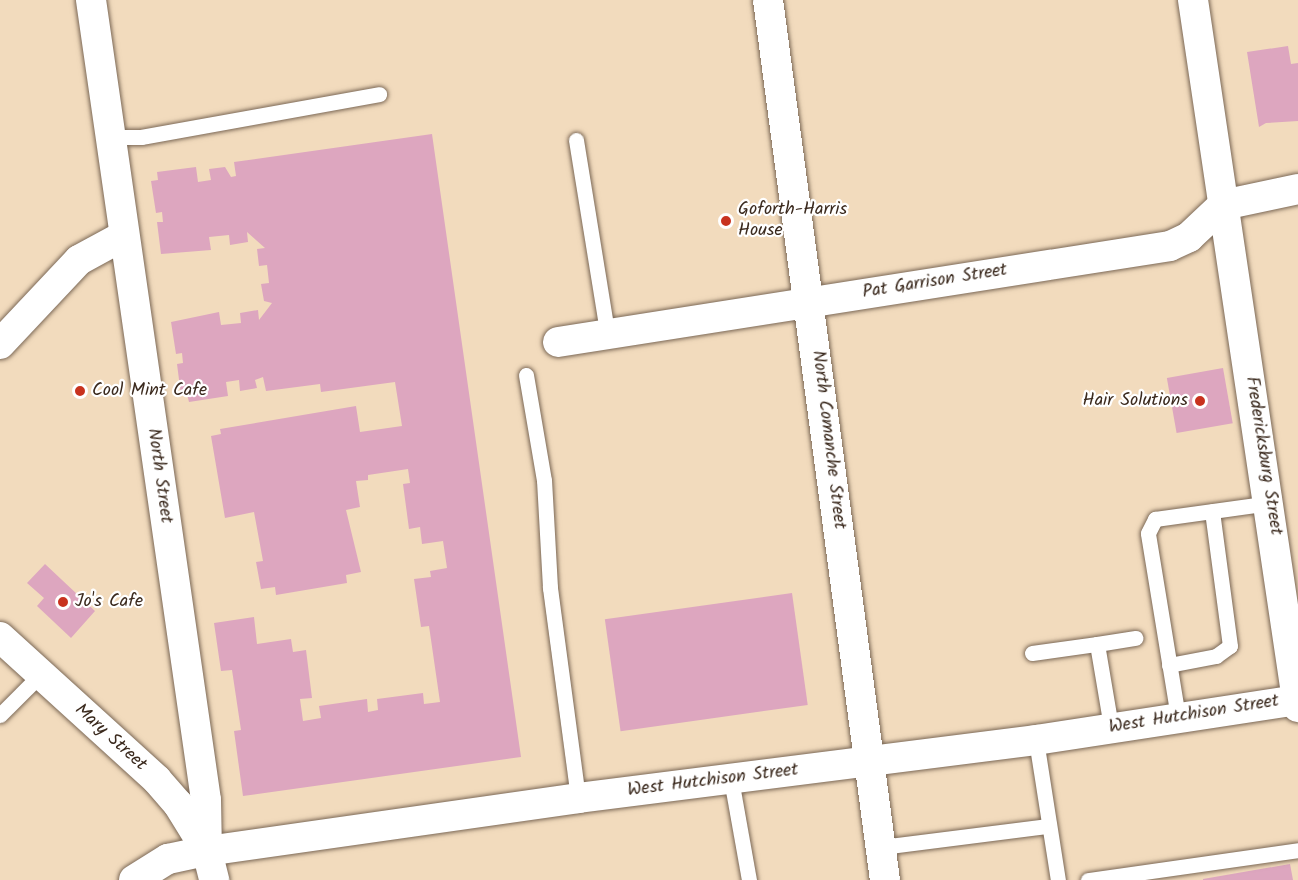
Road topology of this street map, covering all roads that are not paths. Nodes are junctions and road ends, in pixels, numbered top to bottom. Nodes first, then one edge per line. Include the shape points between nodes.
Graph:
1 (91, 0) edge
2 (768, 0) edge
3 (1193, 0) edge
4 (379, 94) dead end
5 (110, 137) junction
6 (576, 140) dead end
7 (1298, 189) edge
8 (1223, 205) junction
9 (123, 236) junction
10 (810, 301) junction
11 (607, 332) junction
12 (558, 342) dead end
13 (0, 344) edge
14 (526, 375) dead end
15 (1271, 503) junction
16 (1212, 511) junction
17 (0, 637) edge
18 (1136, 638) dead end
19 (1097, 644) junction
20 (1032, 653) dead end
21 (1169, 665) junction
22 (40, 675) junction
23 (1298, 702) edge
24 (0, 715) edge
25 (1178, 717) junction
26 (1111, 728) junction
27 (1036, 740) junction
28 (868, 761) junction
29 (731, 779) junction
30 (578, 798) junction
31 (1047, 826) junction
32 (881, 848) junction
33 (207, 850) junction
34 (1298, 850) edge
35 (134, 880) edge
36 (214, 880) edge
37 (749, 880) edge
38 (885, 880) edge
39 (1058, 880) edge
40 (1088, 880) edge

1 - 5 street, North Street
2 - 10 street, North Comanche Street
3 - 8 street, Fredericksburg Street
4 - 5 lane via 141,136
5 - 9 street, North Street
6 - 11 lane
7 - 8 street
8 - 10 street, Pat Garrison Street via 1190,237 1170,246
8 - 15 street, Fredericksburg Street
9 - 13 street via 79,260
9 - 33 street, North Street via 206,800
10 - 11 street, Pat Garrison Street
10 - 28 street, North Comanche Street
11 - 12 street, Pat Garrison Street
14 - 30 lane via 544,480 550,588
15 - 16 lane
15 - 23 street, Fredericksburg Street
16 - 21 lane via 1230,646 1216,656
16 - 21 lane via 1155,519 1148,532
17 - 22 street, Mary Street
18 - 19 lane
19 - 20 lane
19 - 26 lane
21 - 25 lane
22 - 24 lane
22 - 33 street, Mary Street via 157,780 178,804
23 - 25 street, West Hutchison Street
25 - 26 street, West Hutchison Street
26 - 27 street, West Hutchison Street
27 - 28 street, West Hutchison Street
27 - 31 lane
28 - 29 street, West Hutchison Street
28 - 32 street, North Comanche Street
29 - 30 street, West Hutchison Street
29 - 37 lane
30 - 33 street, West Hutchison Street
31 - 32 lane
31 - 39 lane
32 - 38 street, North Comanche Street
33 - 35 street, West Hutchison Street via 168,859
33 - 36 street, North Street
34 - 40 lane

